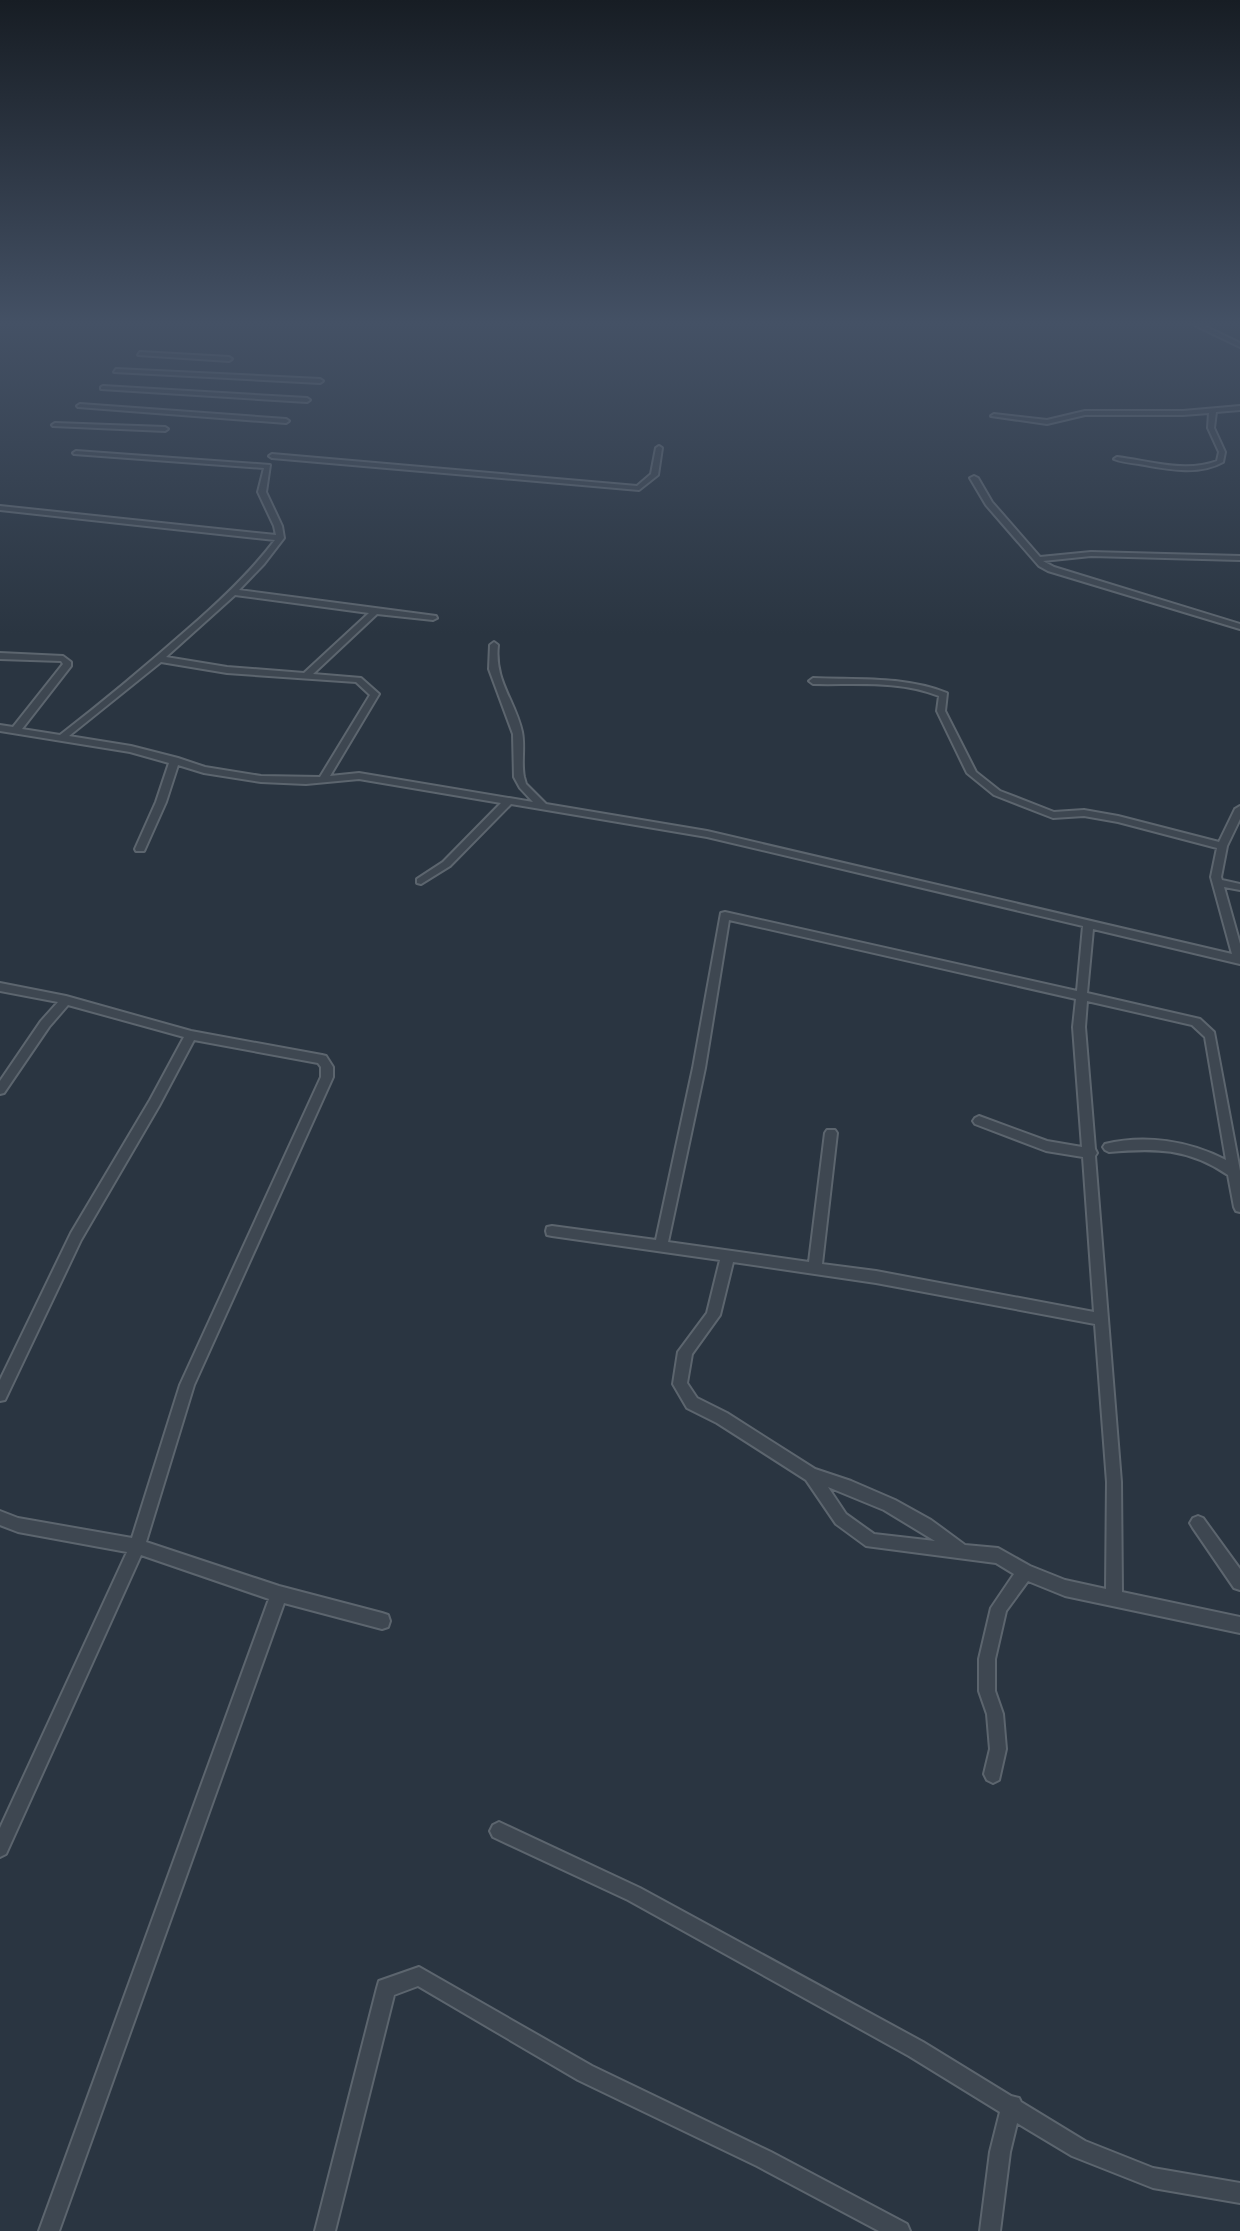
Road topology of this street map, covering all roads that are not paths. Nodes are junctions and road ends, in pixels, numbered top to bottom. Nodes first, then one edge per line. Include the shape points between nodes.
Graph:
1 (58, 425) edge
2 (1211, 425) edge
3 (165, 429) dead end
4 (659, 448) dead end
5 (76, 453) dead end
6 (272, 456) dead end
7 (1117, 459) dead end
8 (974, 478) dead end
9 (0, 508) edge
10 (280, 538) junction
11 (1240, 558) edge
12 (1039, 559) junction
13 (233, 592) junction
14 (375, 611) junction
15 (433, 618) dead end
16 (1240, 627) edge
17 (494, 645) dead end
18 (0, 656) edge
19 (160, 659) junction
20 (306, 676) junction
21 (813, 681) dead end
22 (0, 728) edge
23 (16, 730) junction
24 (63, 737) junction
25 (175, 760) junction
26 (324, 778) junction
27 (509, 801) junction
28 (542, 806) junction
29 (1240, 809) edge
30 (1222, 846) junction
31 (140, 849) dead end
32 (421, 881) dead end
33 (1218, 882) junction
34 (1240, 887) edge
35 (1088, 924) junction
36 (1240, 960) edge
37 (0, 987) edge
38 (1081, 998) junction
39 (66, 1000) junction
40 (191, 1035) junction
41 (0, 1090) edge
42 (979, 1121) dead end
43 (831, 1133) dead end
44 (1109, 1147) dead end
45 (1091, 1153) junction
46 (1235, 1173) junction
47 (1240, 1207) edge
48 (552, 1231) dead end
49 (661, 1246) junction
50 (728, 1256) junction
51 (815, 1268) junction
52 (1103, 1320) junction
53 (0, 1395) edge
54 (811, 1475) junction
55 (0, 1518) edge
56 (1198, 1523) dead end
57 (137, 1546) junction
58 (960, 1550) junction
59 (1025, 1572) junction
60 (1240, 1582) edge
61 (279, 1594) junction
62 (1114, 1599) junction
63 (382, 1621) dead end
64 (1240, 1625) edge
65 (993, 1774) dead end
66 (499, 1831) dead end
67 (0, 1848) edge
68 (1012, 2105) junction
69 (1240, 2193) edge
70 (49, 2231) edge
71 (325, 2231) edge
72 (900, 2231) edge
73 (990, 2231) edge

1 - 3 street
2 - 7 street via 1222,452 1220,462 1211,467
4 - 6 street via 654,475 639,488
5 - 10 street via 268,466 262,492
8 - 12 street
9 - 10 street
10 - 13 street
11 - 12 street via 1091,554
12 - 16 street via 1051,569
13 - 14 street
13 - 19 street
14 - 15 street
14 - 20 street
17 - 28 street via 495,681 521,750 518,772
18 - 23 street via 63,659 68,664
19 - 20 street
19 - 24 street
20 - 26 street via 358,680 375,694
21 - 30 street via 873,680 932,689 944,695 941,711 972,773 997,793 1053,815 1106,817
22 - 23 street
23 - 24 street
24 - 25 street
25 - 26 street via 261,779
25 - 31 street
26 - 27 street via 359,776
27 - 28 street
27 - 32 street via 446,868
28 - 35 street via 707,834
29 - 30 street
30 - 33 street
33 - 34 street
33 - 36 street
35 - 36 street
35 - 38 street
37 - 39 street
38 - 45 street
38 - 46 street via 1205,1027
38 - 49 street via 725,915
39 - 40 street
39 - 41 street
40 - 53 street via 76,1237
40 - 57 street via 322,1059 327,1077 187,1385
42 - 45 street via 1046,1146
43 - 51 street
44 - 46 street via 1154,1143 1196,1150
45 - 52 street
46 - 47 street
48 - 49 street
49 - 50 street
50 - 51 street
50 - 54 street via 713,1315 685,1352 680,1384 692,1403
51 - 52 street
52 - 62 street via 1114,1482
54 - 58 street via 894,1505
54 - 58 street via 841,1519 871,1541
55 - 57 street
56 - 60 street
57 - 61 street
57 - 67 street
58 - 59 street via 998,1556
59 - 62 street
59 - 65 street via 999,1608 987,1659 998,1749
61 - 63 street
61 - 70 street
62 - 64 street
66 - 68 street via 634,1894
68 - 69 street via 1079,2149 1153,2178
68 - 73 street
71 - 72 street via 386,1988 419,1976 585,2073

